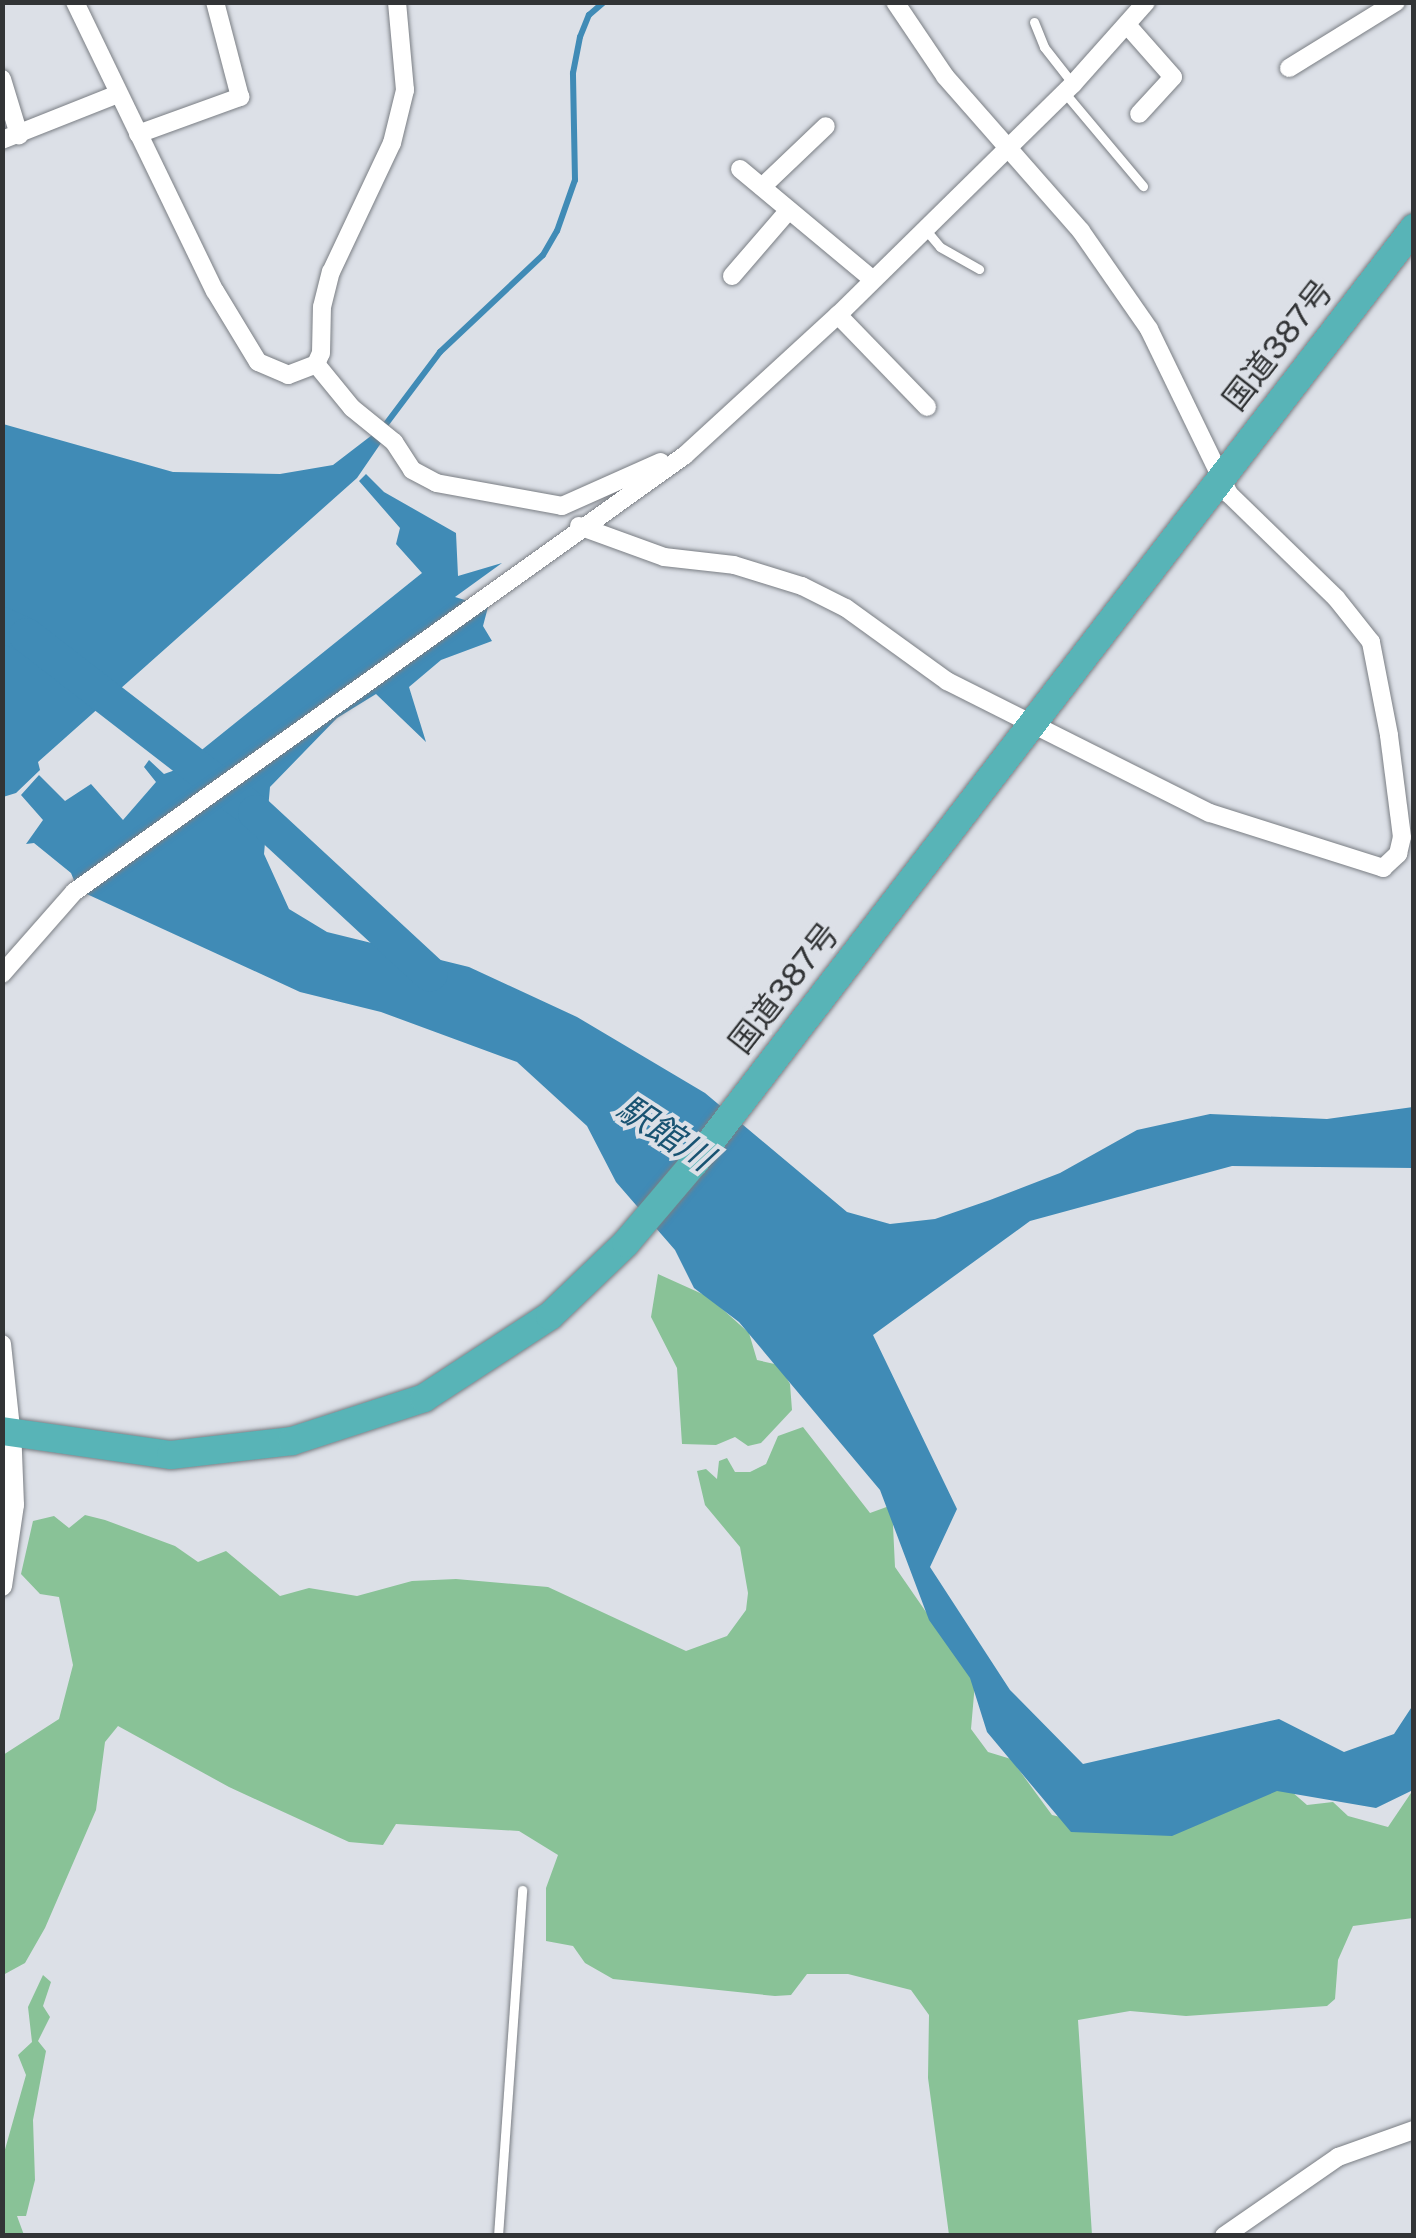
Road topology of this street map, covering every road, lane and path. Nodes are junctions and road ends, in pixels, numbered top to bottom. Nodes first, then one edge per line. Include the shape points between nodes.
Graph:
1 (75, 2) edge
2 (215, 2) edge
3 (398, 2) edge
4 (895, 2) edge
5 (1146, 2) edge
6 (1396, 2) edge
7 (1034, 22) dead end
8 (1128, 26) junction
9 (1288, 68) dead end
10 (2, 79) edge
11 (1069, 88) junction
12 (118, 94) junction
13 (1139, 114) dead end
14 (826, 126) dead end
15 (138, 134) junction
16 (11, 138) edge
17 (1007, 148) junction
18 (740, 169) dead end
19 (1143, 186) dead end
20 (762, 187) junction
21 (789, 210) junction
22 (923, 226) junction
23 (1414, 228) edge
24 (979, 269) dead end
25 (732, 276) dead end
26 (872, 279) junction
27 (838, 315) junction
28 (316, 364) junction
29 (927, 407) dead end
30 (692, 450) junction
31 (1220, 476) junction
32 (572, 530) junction
33 (1027, 728) junction
34 (1414, 784) edge
35 (1394, 792) junction
36 (2, 974) edge
37 (2, 1344) edge
38 (8, 1431) edge
39 (2, 1586) edge
40 (522, 1890) dead end
41 (1414, 2130) edge
42 (498, 2236) edge
43 (1224, 2236) edge

1 - 12 street
2 - 15 street via 240,97
3 - 28 street via 406,90 392,143 331,272
4 - 17 street
5 - 8 street
6 - 9 street
7 - 11 lane
8 - 11 street
8 - 13 street via 1173,77
10 - 16 street
11 - 17 street
11 - 19 lane
12 - 15 street
12 - 16 street
14 - 20 street
15 - 28 street via 258,362 288,374
17 - 22 street
17 - 31 street via 1071,218 1149,329
18 - 20 street
20 - 21 street
21 - 25 street
21 - 26 street
22 - 24 lane via 940,247
22 - 26 street
23 - 31 highway, 国道387号
26 - 27 street
27 - 29 street
27 - 30 street
28 - 30 street via 352,408 394,442 412,470 436,484 562,506
30 - 32 street
31 - 33 highway, 国道387号
31 - 35 street via 1238,506 1336,598 1371,642
32 - 33 street via 802,586
32 - 36 street via 74,892
33 - 35 street via 1223,819 1383,868 1402,847
33 - 38 highway, 国道387号 via 626,1243 550,1316 488,1361 424,1398 352,1425 258,1447 186,1454 104,1450
34 - 35 street
37 - 38 street
38 - 39 street via 14,1518
40 - 42 lane
41 - 43 street via 1338,2157

